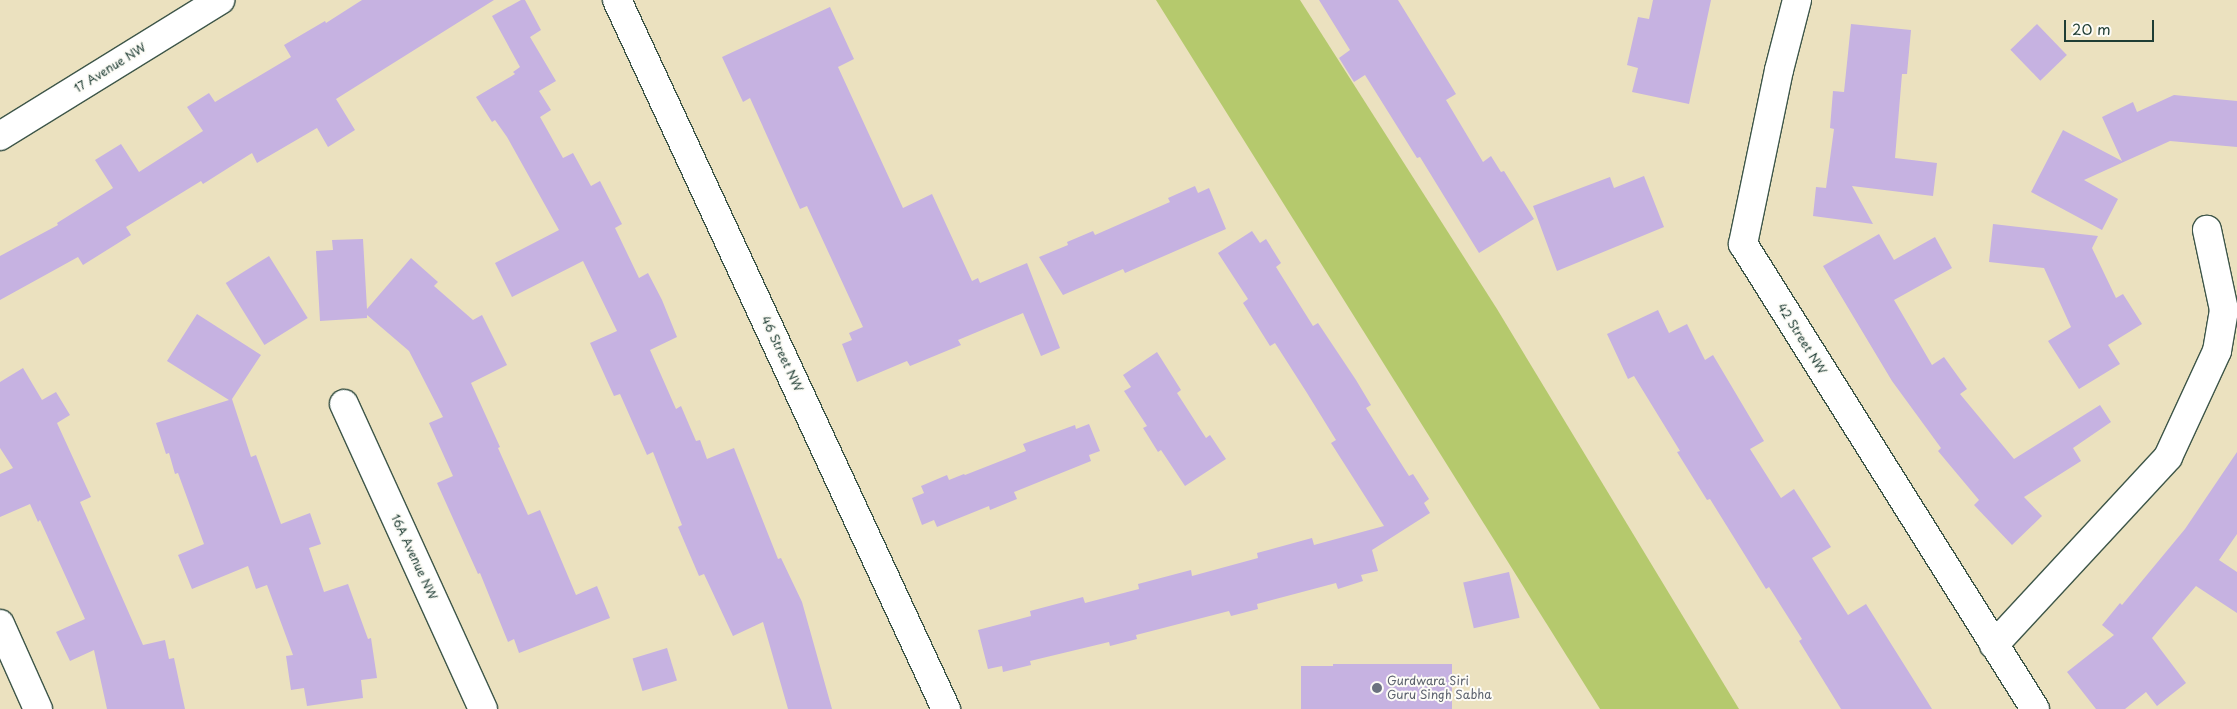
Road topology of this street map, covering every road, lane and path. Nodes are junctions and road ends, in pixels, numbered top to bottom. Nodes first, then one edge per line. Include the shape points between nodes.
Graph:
1 (220, 0) edge
2 (616, 0) edge
3 (1797, 0) edge
4 (0, 136) edge
5 (2207, 230) dead end
6 (344, 404) dead end
7 (0, 624) edge
8 (1994, 645) junction
9 (38, 709) edge
10 (483, 709) edge
11 (946, 709) edge
12 (2035, 709) edge

1 - 4 street, 17 Avenue NW
2 - 11 street, 46 Street NW
3 - 8 street, 42 Street NW via 1743,244
5 - 8 street via 2224,310 2217,351 2168,457
6 - 10 street, 16A Avenue NW
7 - 9 street
8 - 12 street, 42 Street NW

